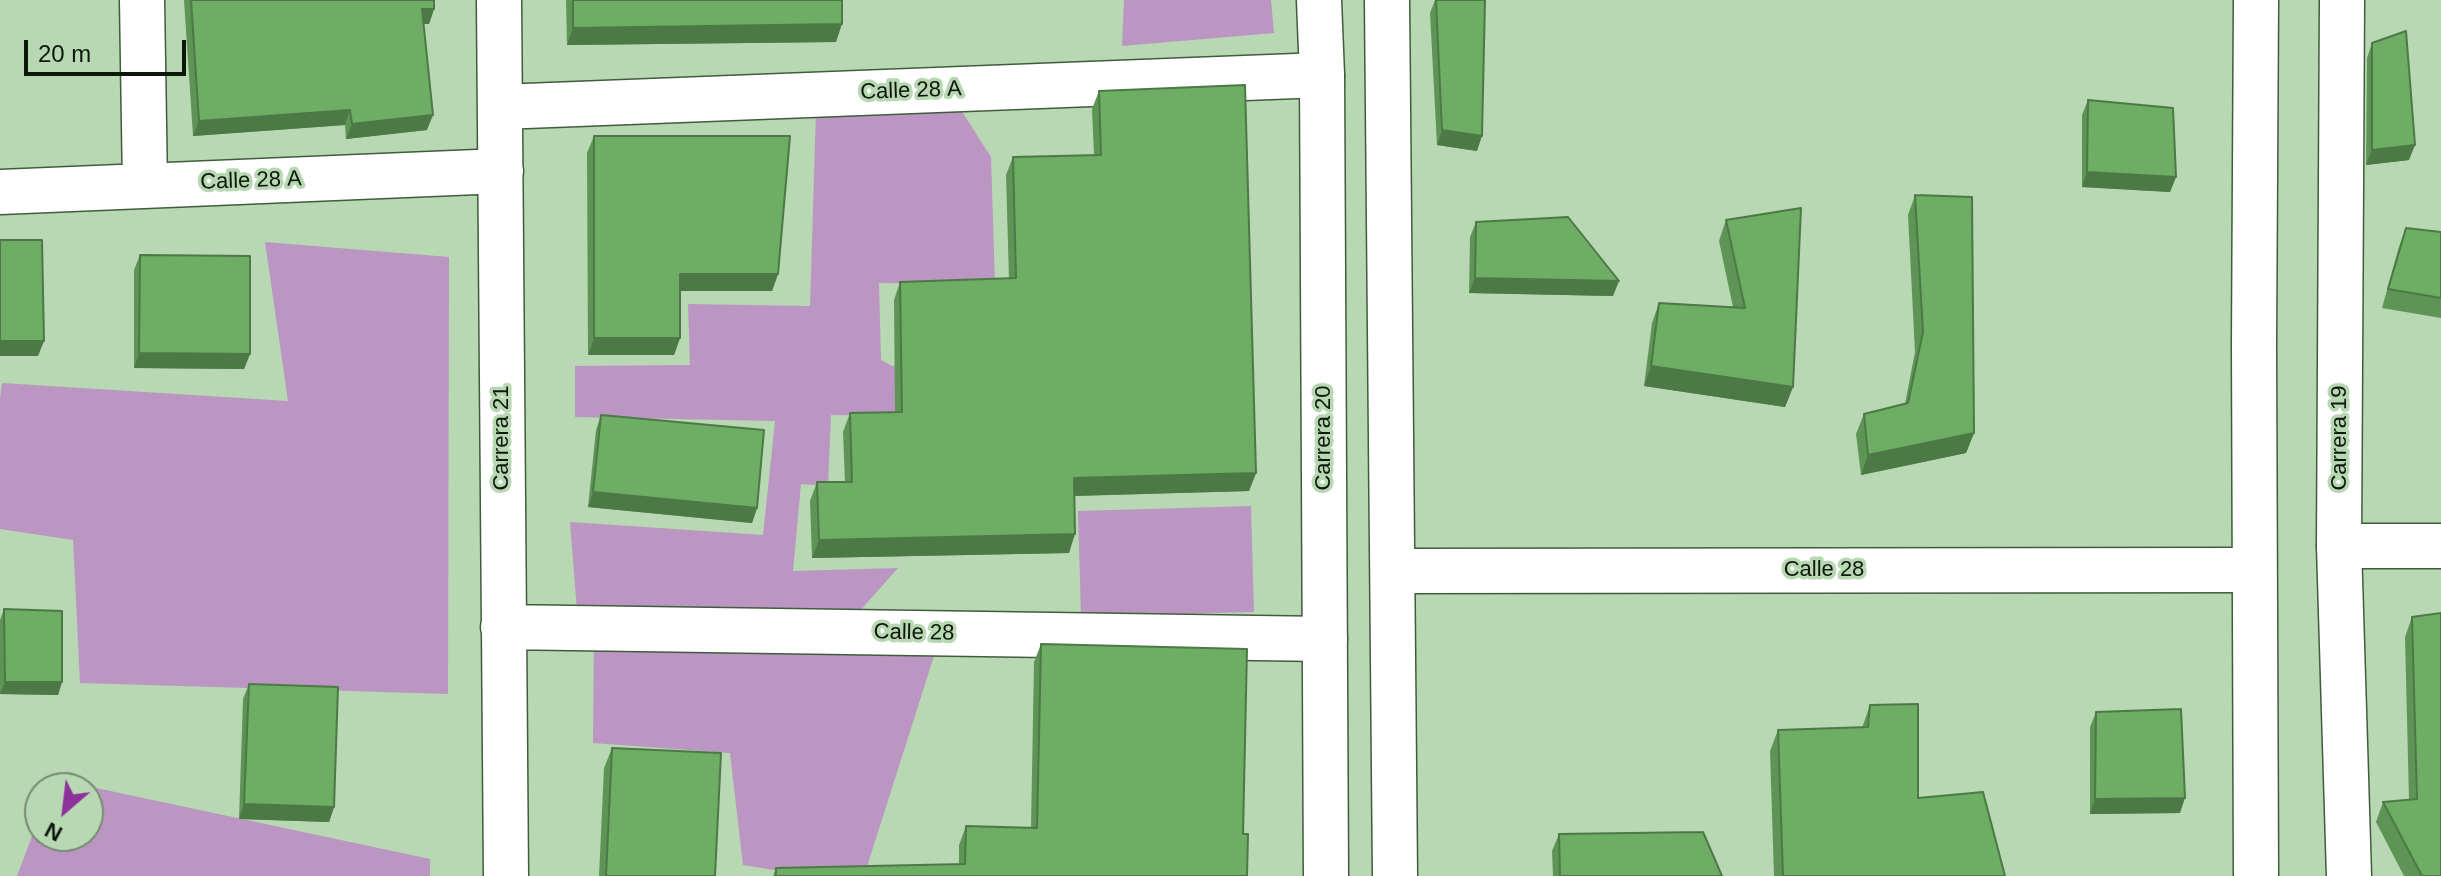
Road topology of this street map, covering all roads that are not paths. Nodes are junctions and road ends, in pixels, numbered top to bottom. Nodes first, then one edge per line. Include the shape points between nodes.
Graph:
1 (142, 0) edge
2 (499, 0) edge
3 (1319, 0) edge
4 (1387, 0) edge
5 (2256, 0) edge
6 (2342, 0) edge
7 (1322, 75) junction
8 (500, 107) junction
9 (501, 171) junction
10 (145, 186) junction
11 (0, 192) edge
12 (2339, 546) junction
13 (2441, 546) edge
14 (2254, 570) junction
15 (1393, 571) junction
16 (503, 627) junction
17 (1325, 639) junction
18 (506, 876) edge
19 (1326, 876) edge
20 (1395, 876) edge
21 (2256, 876) edge
22 (2349, 876) edge

1 - 10 street
2 - 8 street, Carrera 21
3 - 7 street, Carrera 20
4 - 15 street
5 - 14 street
6 - 12 street, Carrera 19
7 - 8 street, Calle 28 A
7 - 17 street, Carrera 20
8 - 9 street, Carrera 21
9 - 10 street, Calle 28 A
9 - 16 street, Carrera 21
10 - 11 street, Calle 28 A
12 - 13 street
12 - 22 street, Carrera 19
14 - 15 street, Calle 28
14 - 21 street
15 - 20 street
16 - 17 street, Calle 28
16 - 18 street, Carrera 21
17 - 19 street, Carrera 20

